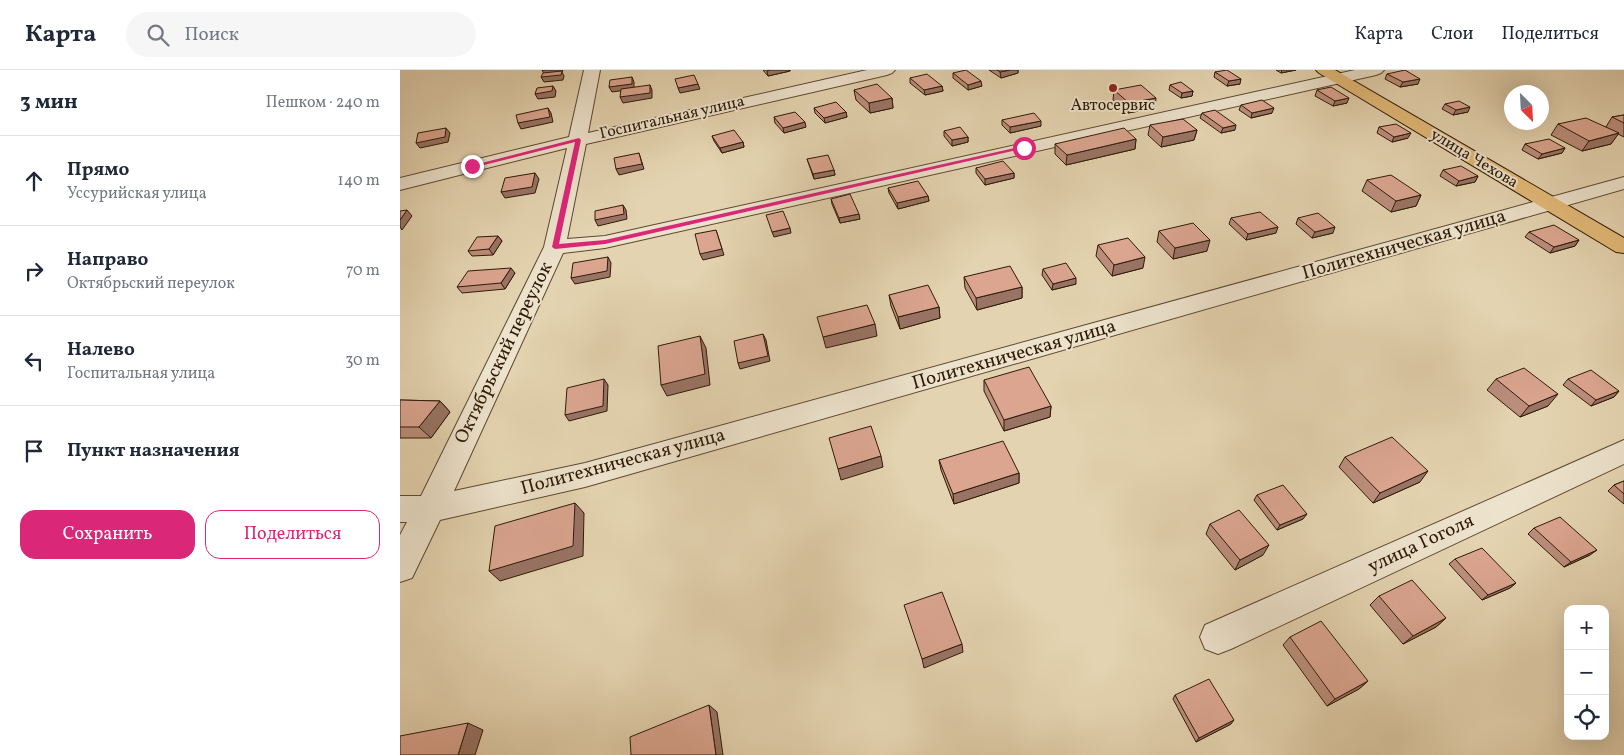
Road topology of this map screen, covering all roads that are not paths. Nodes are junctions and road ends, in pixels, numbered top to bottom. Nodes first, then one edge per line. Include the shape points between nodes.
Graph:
1 (592, 70) edge
2 (887, 70) edge
3 (1376, 70) edge
4 (1330, 74) edge
5 (579, 140) junction
6 (1624, 183) edge
7 (400, 184) edge
8 (1550, 204) junction
9 (555, 247) junction
10 (1624, 247) edge
11 (1624, 451) edge
12 (400, 509) edge
13 (430, 509) junction
14 (400, 567) edge
15 (1218, 637) dead end

1 - 5 street, Октябрьский переулок
2 - 5 street, Госпитальная улица
3 - 4 street
4 - 8 main road, улица Чехова
4 - 9 street via 605,242
5 - 7 street, Госпитальная улица
5 - 9 street, Октябрьский переулок
6 - 8 street, Политехническая улица
8 - 10 main road, улица Чехова
8 - 13 street, Политехническая улица via 585,475
9 - 13 street, Октябрьский переулок
11 - 15 street, улица Гоголя
12 - 13 street, Политехническая улица
13 - 14 street, Октябрьский переулок

